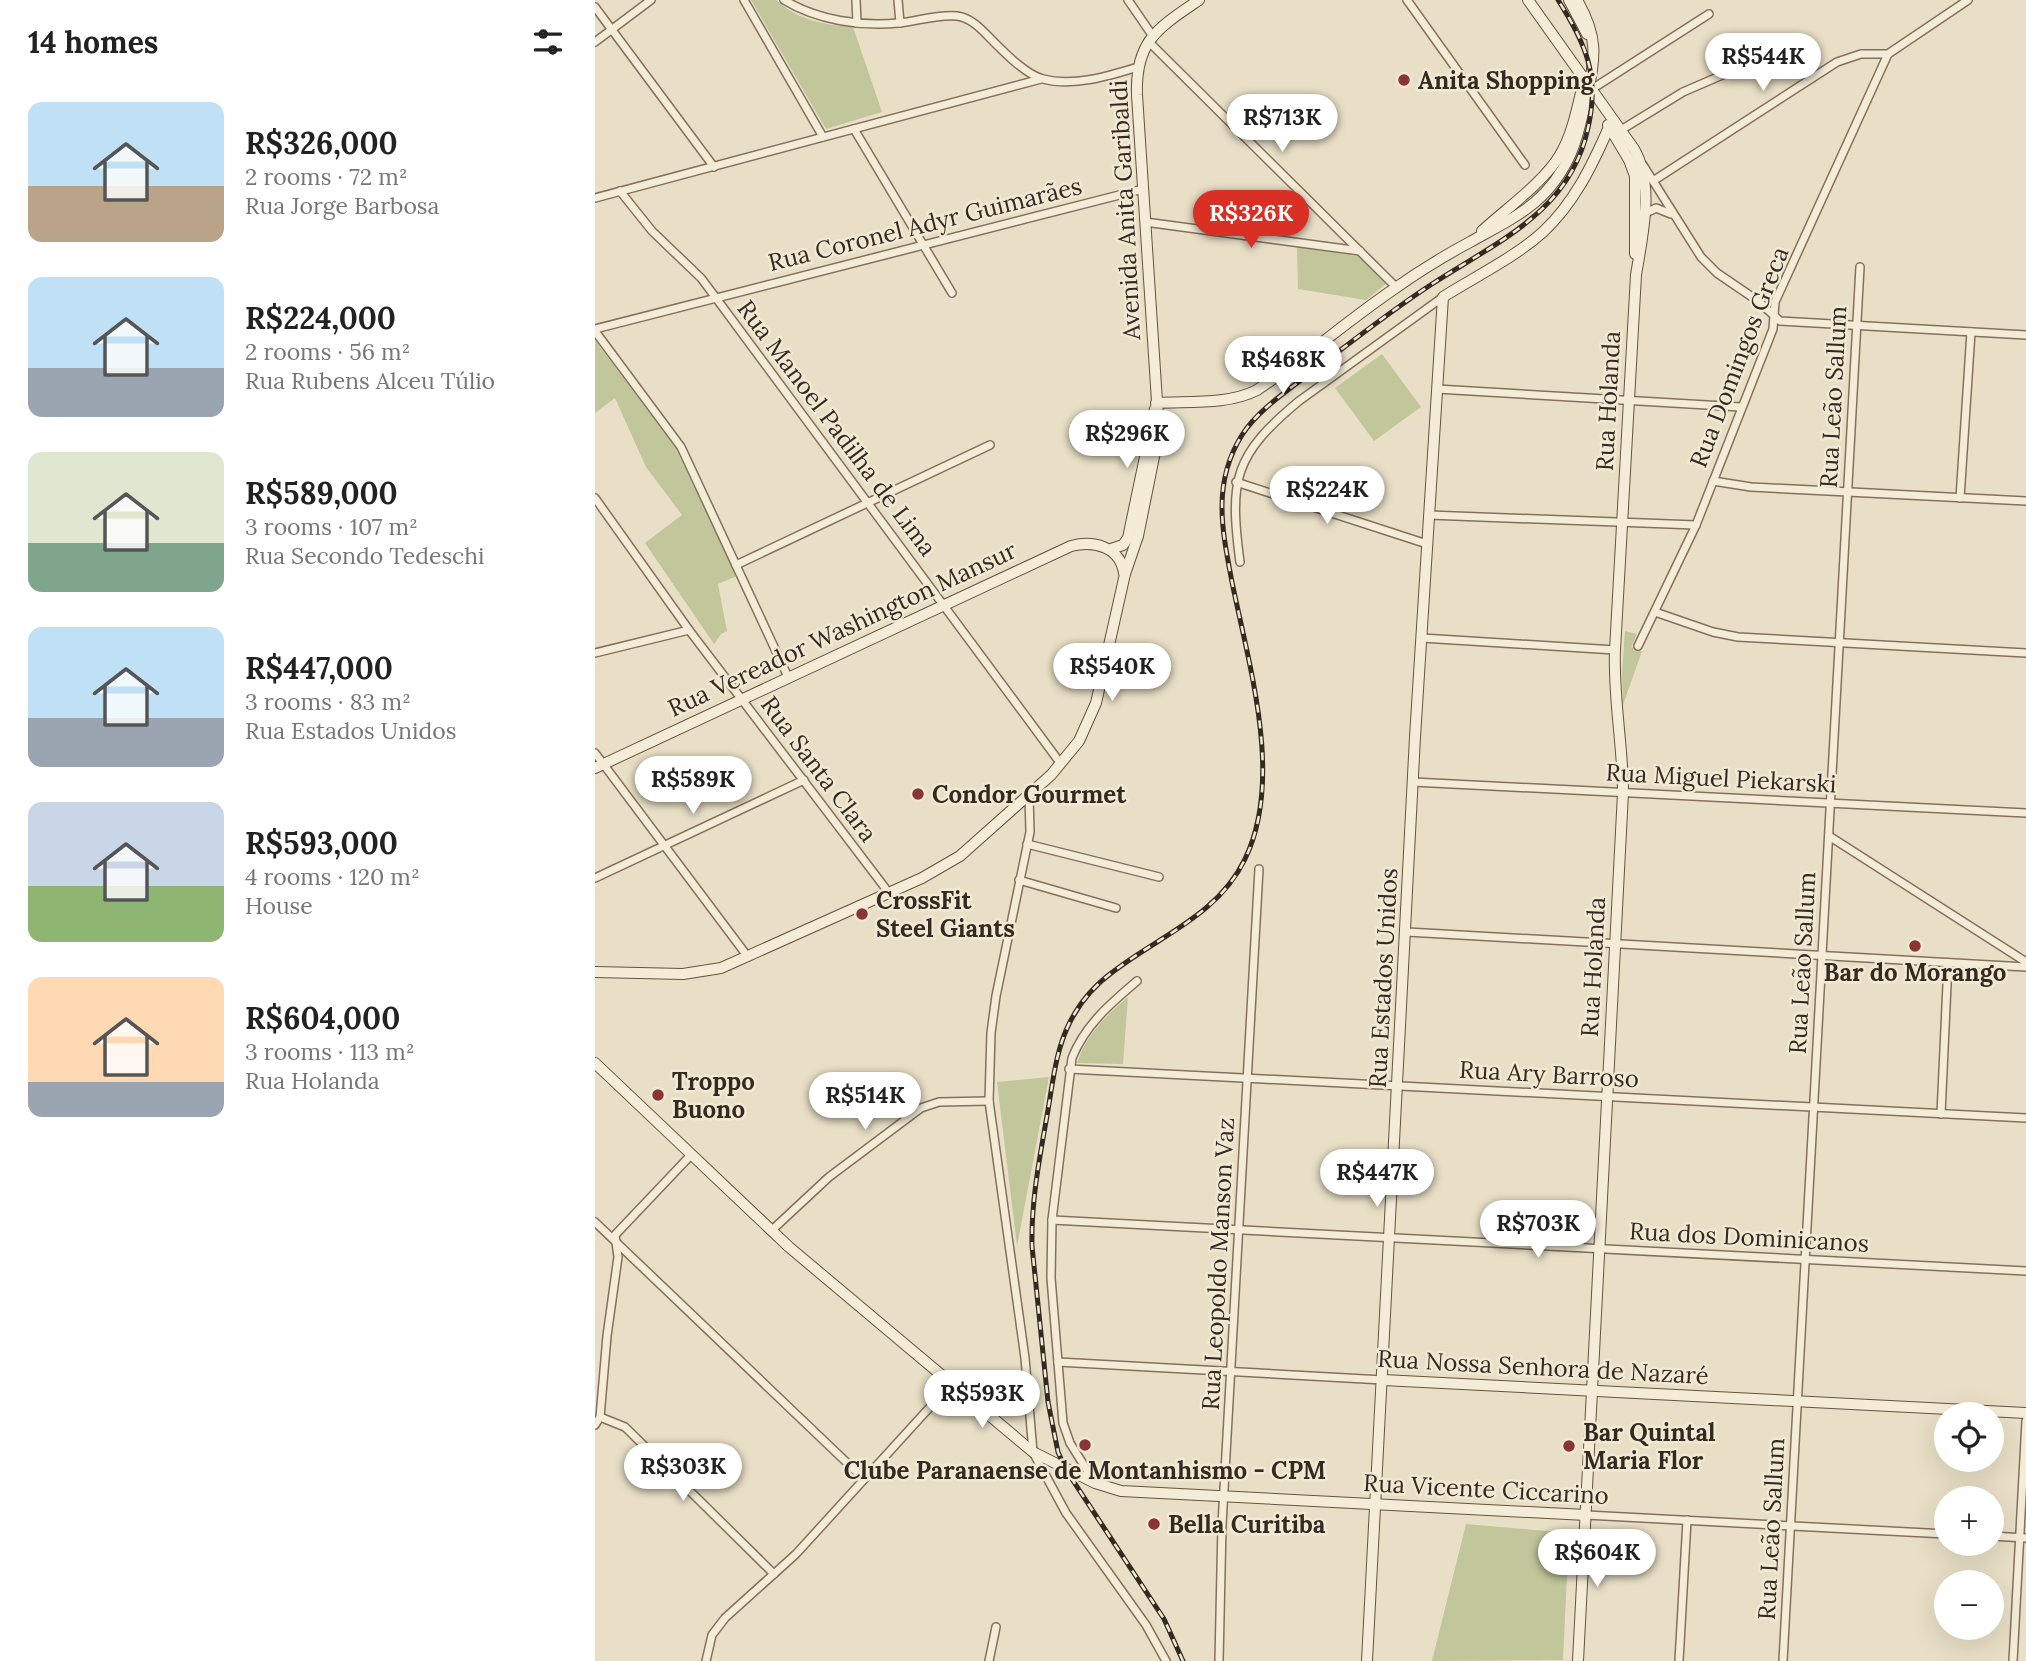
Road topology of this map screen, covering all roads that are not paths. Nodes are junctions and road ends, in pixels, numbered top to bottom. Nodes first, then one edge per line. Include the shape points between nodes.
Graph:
1 (651, 0) edge
2 (744, 0) edge
3 (784, 0) edge
4 (856, 0) edge
5 (898, 0) edge
6 (1128, 0) edge
7 (1199, 0) edge
8 (1408, 0) edge
9 (1528, 0) edge
10 (1573, 0) edge
11 (1968, 0) edge
12 (595, 7) edge
13 (1709, 14) dead end
14 (857, 23) junction
15 (900, 23) junction
16 (612, 29) junction
17 (1150, 38) junction
18 (595, 42) edge
19 (1888, 54) junction
20 (1138, 67) junction
21 (1727, 73) dead end
22 (1041, 79) junction
23 (1590, 86) junction
24 (1600, 107) junction
25 (1583, 112) junction
26 (1609, 127) junction
27 (854, 129) junction
28 (1621, 130) junction
29 (823, 137) junction
30 (1634, 158) junction
31 (1525, 165) dead end
32 (714, 166) junction
33 (1653, 181) junction
34 (1143, 189) junction
35 (620, 191) junction
36 (595, 198) edge
37 (1643, 214) junction
38 (1675, 218) junction
39 (1145, 222) junction
40 (1472, 241) junction
41 (923, 244) junction
42 (1360, 251) junction
43 (1860, 267) dead end
44 (1636, 275) junction
45 (1397, 287) junction
46 (952, 293) dead end
47 (716, 298) junction
48 (1443, 298) junction
49 (1774, 317) junction
50 (1856, 326) junction
51 (595, 330) edge
52 (1971, 332) junction
53 (2026, 335) edge
54 (1437, 389) junction
55 (1629, 400) junction
56 (1156, 403) junction
57 (1741, 407) junction
58 (990, 445) dead end
59 (1713, 481) junction
60 (1236, 482) junction
61 (1847, 492) junction
62 (595, 498) edge
63 (1960, 498) junction
64 (2026, 501) edge
65 (868, 503) junction
66 (604, 511) junction
67 (595, 512) edge
68 (1429, 515) junction
69 (1622, 523) junction
70 (1696, 526) junction
71 (1427, 544) junction
72 (1111, 550) junction
73 (1240, 562) dead end
74 (736, 565) junction
75 (1125, 574) junction
76 (943, 605) junction
77 (1655, 612) junction
78 (689, 630) junction
79 (1422, 638) junction
80 (1839, 643) junction
81 (1638, 646) dead end
82 (1615, 650) junction
83 (595, 653) edge
84 (2026, 653) edge
85 (788, 677) junction
86 (742, 699) junction
87 (595, 753) edge
88 (1061, 764) junction
89 (599, 766) edge
90 (804, 780) junction
91 (1413, 782) junction
92 (1623, 793) junction
93 (1029, 795) junction
94 (1830, 803) junction
95 (2026, 813) edge
96 (1829, 836) junction
97 (1027, 844) junction
98 (664, 845) junction
99 (1259, 869) dead end
100 (1159, 877) dead end
101 (595, 878) edge
102 (1019, 880) junction
103 (889, 893) junction
104 (1116, 908) dead end
105 (1407, 932) junction
106 (1615, 944) junction
107 (1822, 956) junction
108 (748, 957) junction
109 (2026, 962) edge
110 (1948, 963) junction
111 (2026, 967) edge
112 (595, 972) edge
113 (1137, 981) dead end
114 (595, 1063) edge
115 (1069, 1069) junction
116 (1247, 1078) junction
117 (1399, 1086) junction
118 (1607, 1097) junction
119 (989, 1101) junction
120 (1814, 1107) junction
121 (1941, 1114) junction
122 (2026, 1118) edge
123 (691, 1155) junction
124 (1052, 1220) junction
125 (595, 1222) edge
126 (1239, 1230) junction
127 (771, 1231) junction
128 (1390, 1238) junction
129 (614, 1241) junction
130 (1599, 1249) junction
131 (1805, 1259) junction
132 (2026, 1271) edge
133 (1058, 1362) junction
134 (1231, 1372) junction
135 (1383, 1380) junction
136 (951, 1384) junction
137 (1592, 1391) junction
138 (1798, 1402) junction
139 (2026, 1413) edge
140 (600, 1417) junction
141 (2026, 1421) edge
142 (595, 1425) edge
143 (1033, 1452) junction
144 (864, 1479) junction
145 (1095, 1483) junction
146 (1224, 1497) junction
147 (1376, 1504) junction
148 (1586, 1515) junction
149 (1686, 1520) junction
150 (1791, 1526) junction
151 (1934, 1533) edge
152 (2004, 1537) edge
153 (2023, 1538) edge
154 (774, 1574) junction
155 (996, 1627) dead end
156 (705, 1661) edge
157 (989, 1661) edge
158 (1166, 1661) edge
159 (1219, 1661) edge
160 (1367, 1661) edge
161 (1579, 1661) edge
162 (1679, 1661) edge
163 (1783, 1661) edge
164 (2013, 1661) edge

1 - 16 street
2 - 29 street
3 - 14 street
4 - 14 street
5 - 15 street
6 - 17 street
7 - 17 main road
8 - 31 street
9 - 23 main road
10 - 23 main road via 1589,44
11 - 19 street
12 - 16 street
13 - 23 street
14 - 15 street
15 - 22 street via 965,18
16 - 18 street
16 - 32 street
17 - 20 main road, Avenida Anita Garibaldi
17 - 42 street
19 - 33 street via 1861,54 1837,62
19 - 49 street, Rua Domingos Greca via 1775,303
20 - 22 street via 1084,80
20 - 34 main road, Avenida Anita Garibaldi
21 - 28 street via 1683,92
22 - 27 street
23 - 24 main road
23 - 25 main road
23 - 28 main road
23 - 40 main road via 1549,170
24 - 25 main road via 1591,105
24 - 26 main road
25 - 40 main road via 1570,155 1549,187 1520,215
26 - 30 main road
26 - 48 main road via 1584,180 1559,215 1525,246
27 - 29 street
27 - 41 street
28 - 30 main road
29 - 32 street
30 - 33 street
30 - 37 main road, Rua Holanda via 1644,183
30 - 44 main road, Rua Holanda
32 - 35 street
33 - 38 street
34 - 39 main road, Avenida Anita Garibaldi
34 - 41 street, Rua Coronel Adyr Guimarães
35 - 36 street
35 - 47 street, Rua Manoel Padilha de Lima
37 - 38 street via 1656,208
37 - 44 main road, Rua Holanda
38 - 49 street via 1708,266
39 - 42 street
39 - 56 main road, Avenida Anita Garibaldi
40 - 45 main road
41 - 46 street
41 - 47 street, Rua Coronel Adyr Guimarães
42 - 45 street
43 - 50 street, Rua Leão Sallum
44 - 55 main road, Rua Holanda
45 - 56 main road via 1257,390 1239,398
47 - 51 street, Rua Coronel Adyr Guimarães
47 - 65 street, Rua Manoel Padilha de Lima
48 - 54 main road, Rua Estados Unidos
48 - 60 street via 1283,414 1246,457
49 - 50 street via 1787,322
49 - 57 street, Rua Domingos Greca
50 - 52 street
50 - 61 street, Rua Leão Sallum
51 - 74 street via 681,447
52 - 53 street
52 - 63 street
54 - 55 street
54 - 68 main road, Rua Estados Unidos
55 - 57 street
55 - 69 main road, Rua Holanda
56 - 72 main road, Avenida Anita Garibaldi via 1128,538
56 - 75 main road, Avenida Anita Garibaldi via 1159,432
57 - 59 street, Rua Domingos Greca
58 - 65 street
59 - 61 street
59 - 70 street, Rua Domingos Greca
60 - 71 street
60 - 73 street
61 - 63 street
61 - 80 street, Rua Leão Sallum
62 - 66 street, Rua Santa Clara
63 - 64 street
65 - 74 street
65 - 76 street, Rua Manoel Padilha de Lima
66 - 67 street
66 - 78 street, Rua Santa Clara
68 - 69 street
68 - 71 main road, Rua Estados Unidos
69 - 70 street
69 - 82 main road, Rua Holanda
70 - 77 street, Rua Domingos Greca
71 - 79 main road, Rua Estados Unidos
72 - 75 main road via 1121,560
72 - 76 main road, Rua Vereador Washington Mansur via 1088,544 1071,546
74 - 85 street
75 - 88 main road, Avenida Anita Garibaldi via 1091,717
76 - 85 main road, Rua Vereador Washington Mansur
76 - 88 street, Rua Manoel Padilha de Lima
77 - 80 street via 1738,637
77 - 81 street, Rua Domingos Greca
78 - 83 street
78 - 86 street, Rua Santa Clara
79 - 82 street
79 - 91 main road, Rua Estados Unidos
80 - 84 street
80 - 94 street, Rua Leão Sallum
82 - 92 main road, Rua Holanda
85 - 86 main road, Rua Vereador Washington Mansur
86 - 89 main road, Rua Vereador Washington Mansur
86 - 90 street, Rua Santa Clara
87 - 89 street
88 - 93 main road, Avenida Anita Garibaldi
89 - 98 street
90 - 98 street
90 - 103 street, Rua Santa Clara
91 - 92 street, Rua Miguel Piekarski
91 - 105 main road, Rua Estados Unidos
92 - 94 street, Rua Miguel Piekarski
92 - 106 main road, Rua Holanda
93 - 97 street
93 - 103 main road, Avenida Anita Garibaldi via 960,856
94 - 95 street, Rua Miguel Piekarski
94 - 96 street, Rua Leão Sallum
96 - 107 street, Rua Leão Sallum
96 - 109 street
97 - 100 street
97 - 102 street
98 - 101 street
98 - 108 street
99 - 116 street, Rua Leopoldo Manson Vaz
102 - 104 street
102 - 119 street via 994,1008
103 - 108 main road, Avenida Anita Garibaldi
105 - 106 street
105 - 117 main road, Rua Estados Unidos
106 - 107 street
106 - 118 main road, Rua Holanda
107 - 110 street
107 - 120 street, Rua Leão Sallum
108 - 112 main road, Avenida Anita Garibaldi via 694,973
110 - 111 street
110 - 121 street
113 - 115 street via 1096,1019 1077,1045
114 - 123 main road, Rua Vicente Ciccarino
115 - 116 street, Rua Ary Barroso
115 - 124 street
116 - 117 street, Rua Ary Barroso
116 - 126 street, Rua Leopoldo Manson Vaz
117 - 118 street, Rua Ary Barroso
117 - 128 main road, Rua Estados Unidos
118 - 120 street, Rua Ary Barroso
118 - 130 main road, Rua Holanda
119 - 127 street via 939,1102 921,1108 829,1177
119 - 143 street via 1025,1358
120 - 121 street, Rua Ary Barroso
120 - 131 street, Rua Leão Sallum
121 - 122 street, Rua Ary Barroso
123 - 127 main road, Rua Vicente Ciccarino
123 - 129 street via 617,1231
124 - 126 street, Rua dos Dominicanos
124 - 133 street
125 - 129 street
126 - 128 street, Rua dos Dominicanos
126 - 134 street, Rua Leopoldo Manson Vaz
127 - 136 main road, Rua Vicente Ciccarino
128 - 130 street, Rua dos Dominicanos
128 - 135 main road, Rua Estados Unidos
129 - 140 street via 618,1257
129 - 144 street
130 - 131 street, Rua dos Dominicanos
130 - 137 main road, Rua Holanda
131 - 132 street, Rua dos Dominicanos
131 - 138 street, Rua Leão Sallum
133 - 134 street, Rua Nossa Senhora de Nazaré
133 - 145 street via 1063,1423
134 - 135 street, Rua Nossa Senhora de Nazaré
134 - 146 street, Rua Leopoldo Manson Vaz
135 - 137 main road, Rua Nossa Senhora de Nazaré
135 - 147 main road, Rua Estados Unidos
136 - 143 main road, Rua Vicente Ciccarino
136 - 144 street
137 - 138 main road, Rua Nossa Senhora de Nazaré
137 - 148 main road, Rua Holanda
138 - 139 main road, Rua Nossa Senhora de Nazaré
138 - 150 street, Rua Leão Sallum
140 - 142 street
140 - 154 street via 625,1427
141 - 153 street
143 - 145 main road, Rua Vicente Ciccarino
143 - 158 street via 1066,1513 1146,1625
144 - 154 street
145 - 146 main road, Rua Vicente Ciccarino via 1121,1492
146 - 147 main road, Rua Vicente Ciccarino
146 - 159 street, Rua Leopoldo Manson Vaz
147 - 148 main road, Rua Vicente Ciccarino
147 - 160 main road, Rua Estados Unidos
148 - 149 street, Rua Vicente Ciccarino
148 - 161 main road, Rua Holanda
149 - 150 street, Rua Vicente Ciccarino
149 - 162 street
150 - 151 street, Rua Vicente Ciccarino
150 - 163 street, Rua Leão Sallum
152 - 153 street
153 - 164 street
154 - 156 street via 718,1626
155 - 157 street

